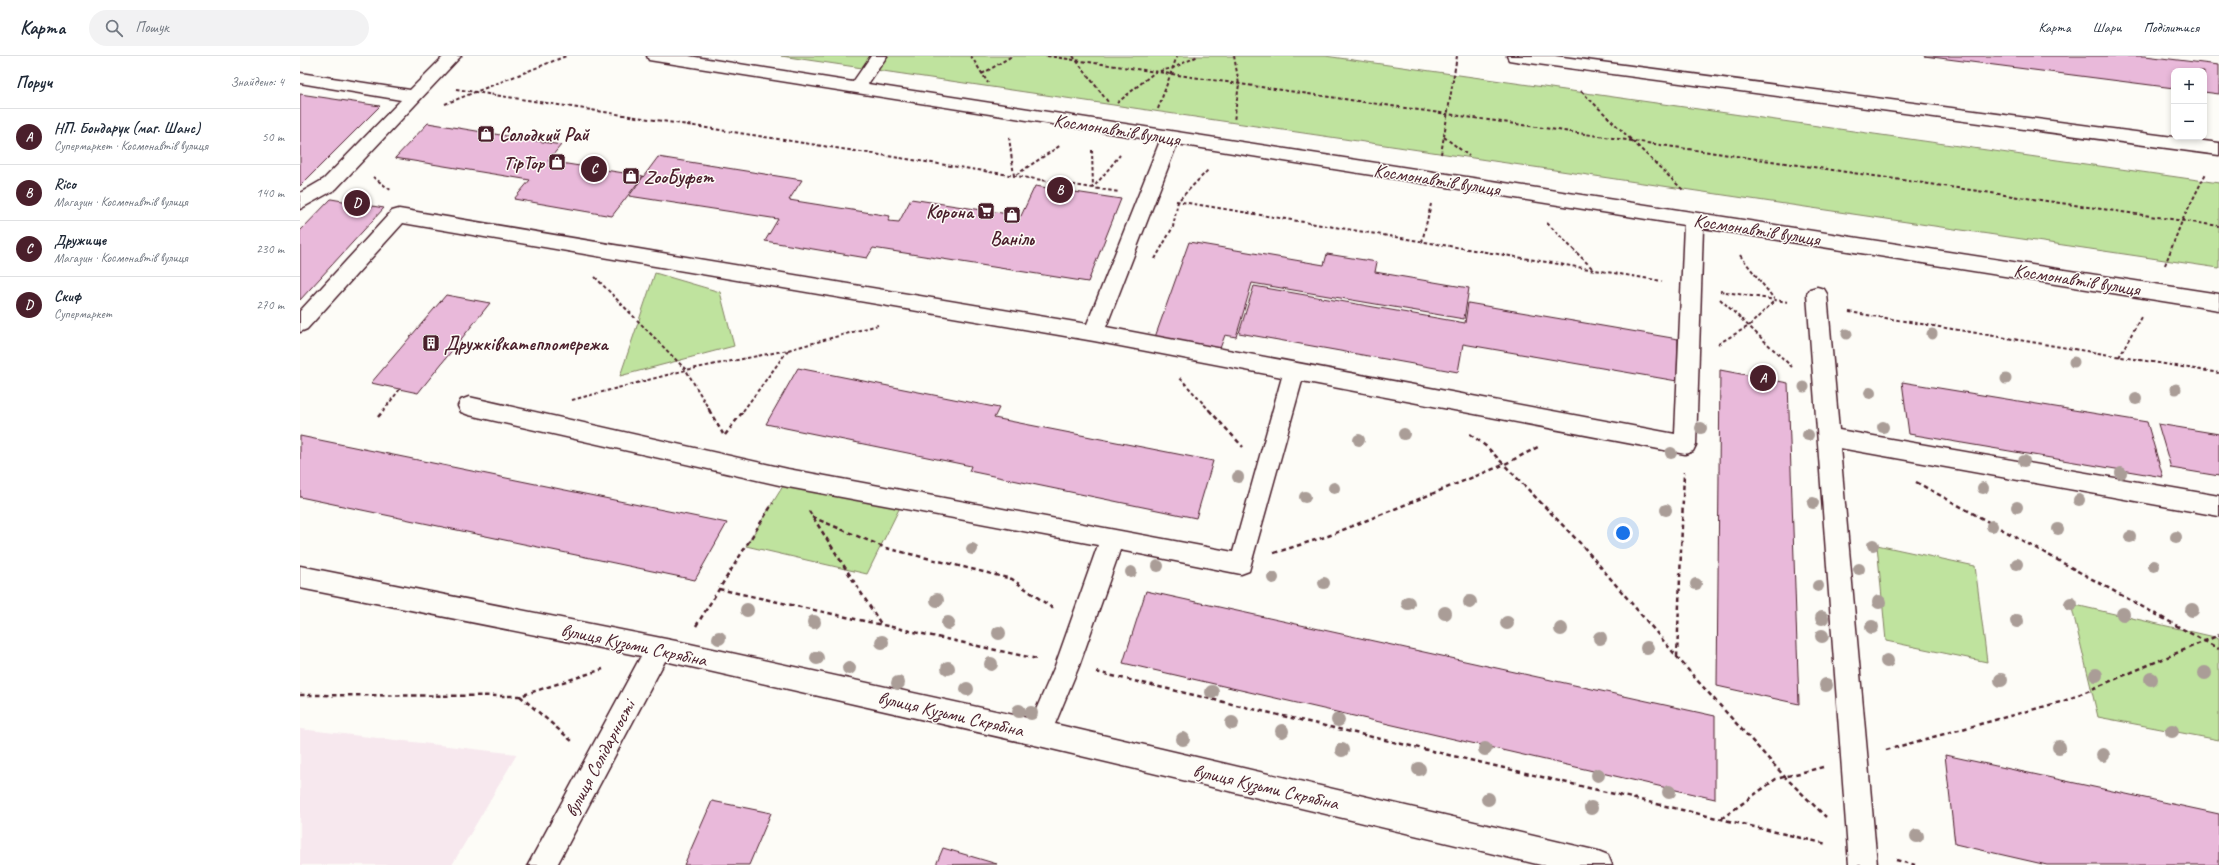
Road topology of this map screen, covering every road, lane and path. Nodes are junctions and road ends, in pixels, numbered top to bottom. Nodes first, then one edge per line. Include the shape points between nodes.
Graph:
1 (453, 56) edge
2 (566, 56) edge
3 (655, 56) edge
4 (879, 56) edge
5 (1012, 56) edge
6 (1047, 56) edge
7 (1073, 56) edge
8 (1177, 56) edge
9 (1198, 56) edge
10 (1234, 56) edge
11 (1457, 56) edge
12 (1515, 56) edge
13 (1075, 60) junction
14 (1549, 60) junction
15 (1591, 61) edge
16 (1173, 68) junction
17 (1155, 72) junction
18 (982, 74) dead end
19 (1171, 74) junction
20 (300, 78) edge
21 (427, 82) junction
22 (1240, 84) junction
23 (857, 88) junction
24 (473, 93) junction
25 (413, 96) junction
26 (438, 106) dead end
27 (1005, 111) junction
28 (1447, 114) junction
29 (1091, 125) junction
30 (1143, 133) junction
31 (1171, 138) junction
32 (1634, 141) junction
33 (1230, 147) junction
34 (2218, 149) edge
35 (1014, 176) junction
36 (1437, 179) junction
37 (330, 184) junction
38 (1093, 188) junction
39 (1148, 196) junction
40 (300, 202) edge
41 (1178, 202) junction
42 (300, 214) edge
43 (1694, 220) junction
44 (2182, 221) junction
45 (1715, 223) junction
46 (2219, 226) edge
47 (1422, 242) junction
48 (562, 243) junction
49 (1691, 286) junction
50 (2154, 292) junction
51 (1775, 300) junction
52 (1817, 301) junction
53 (2219, 302) edge
54 (300, 324) edge
55 (884, 324) dead end
56 (1094, 333) junction
57 (2119, 357) junction
58 (1688, 361) junction
59 (686, 370) junction
60 (1294, 371) junction
61 (2219, 373) edge
62 (400, 389) dead end
63 (565, 402) dead end
64 (469, 406) dead end
65 (378, 417) dead end
66 (1468, 433) dead end
67 (724, 436) dead end
68 (1828, 437) junction
69 (1685, 445) junction
70 (1539, 446) dead end
71 (1503, 464) junction
72 (788, 478) junction
73 (2219, 506) edge
74 (812, 517) junction
75 (1112, 538) junction
76 (1241, 564) junction
77 (300, 577) edge
78 (719, 589) dead end
79 (882, 624) junction
80 (1080, 628) junction
81 (2219, 635) edge
82 (657, 651) dead end
83 (1677, 657) junction
84 (1067, 666) junction
85 (606, 668) dead end
86 (300, 695) edge
87 (520, 696) junction
88 (1039, 733) junction
89 (1854, 759) junction
90 (597, 763) junction
91 (1785, 777) junction
92 (1721, 819) junction
93 (1862, 859) edge
94 (542, 865) edge
95 (1598, 865) edge
96 (1915, 865) edge

1 - 21 street
2 - 24 path
3 - 23 street, Космонавтів вулиця
4 - 23 street
5 - 18 path
6 - 13 path
7 - 13 path
8 - 16 path
9 - 16 path
10 - 22 path
11 - 28 path
12 - 14 street
13 - 17 path
13 - 17 path via 1112,107
14 - 15 street
14 - 32 path
15 - 34 street
16 - 17 path
16 - 19 path
17 - 19 path
19 - 22 path
19 - 30 path
20 - 25 street
21 - 24 path
21 - 25 street
22 - 28 path
22 - 33 path
23 - 27 street, Космонавтів вулиця
24 - 26 path
24 - 35 path
25 - 37 street
27 - 29 street, Космонавтів вулиця
27 - 35 path
28 - 32 path
28 - 36 path
29 - 30 street, Космонавтів вулиця
29 - 35 path
29 - 38 path
30 - 31 street, Космонавтів вулиця
30 - 38 path
31 - 33 street, Космонавтів вулиця
31 - 39 street
32 - 44 path
32 - 45 path
33 - 36 street, Космонавтів вулиця
33 - 41 path
34 - 44 path
35 - 38 path
36 - 43 street, Космонавтів вулиця
36 - 47 path
37 - 40 street
37 - 42 street
38 - 39 path
39 - 41 path
39 - 56 street
41 - 47 path
43 - 45 street, Космонавтів вулиця
43 - 49 street
44 - 46 path
44 - 50 path
45 - 50 street, Космонавтів вулиця
45 - 51 path
47 - 49 path
48 - 54 street via 400,216
48 - 56 street
48 - 59 path
49 - 51 path
49 - 58 street
50 - 53 street, Космонавтів вулиця
50 - 57 path
51 - 52 path
51 - 58 path via 1749,326
52 - 57 path
52 - 68 street
55 - 59 path via 788,350
56 - 60 street
57 - 61 path
58 - 69 street
59 - 63 path
59 - 67 path
60 - 69 street
60 - 76 street
62 - 65 path
64 - 72 street
66 - 71 path via 1487,447
68 - 73 street
68 - 89 street
69 - 83 path
70 - 71 path
71 - 76 path via 1328,536
71 - 83 path via 1582,545
72 - 74 path
72 - 75 street
74 - 79 path
74 - 80 path via 886,548 1012,578
75 - 76 street
75 - 80 street
77 - 88 street, вулиця Кузьми Скрябіна via 681,652
78 - 79 path
79 - 84 path
80 - 84 street
81 - 89 path via 2064,701
82 - 90 street, вулиця Солідарності
83 - 91 path
84 - 88 street
84 - 92 path
85 - 87 path
86 - 87 path
87 - 90 path
88 - 95 street, вулиця Кузьми Скрябіна
89 - 91 path
89 - 93 street
90 - 94 street, вулиця Солідарності
91 - 92 path via 1776,779
91 - 93 path
92 - 93 path
93 - 96 path

